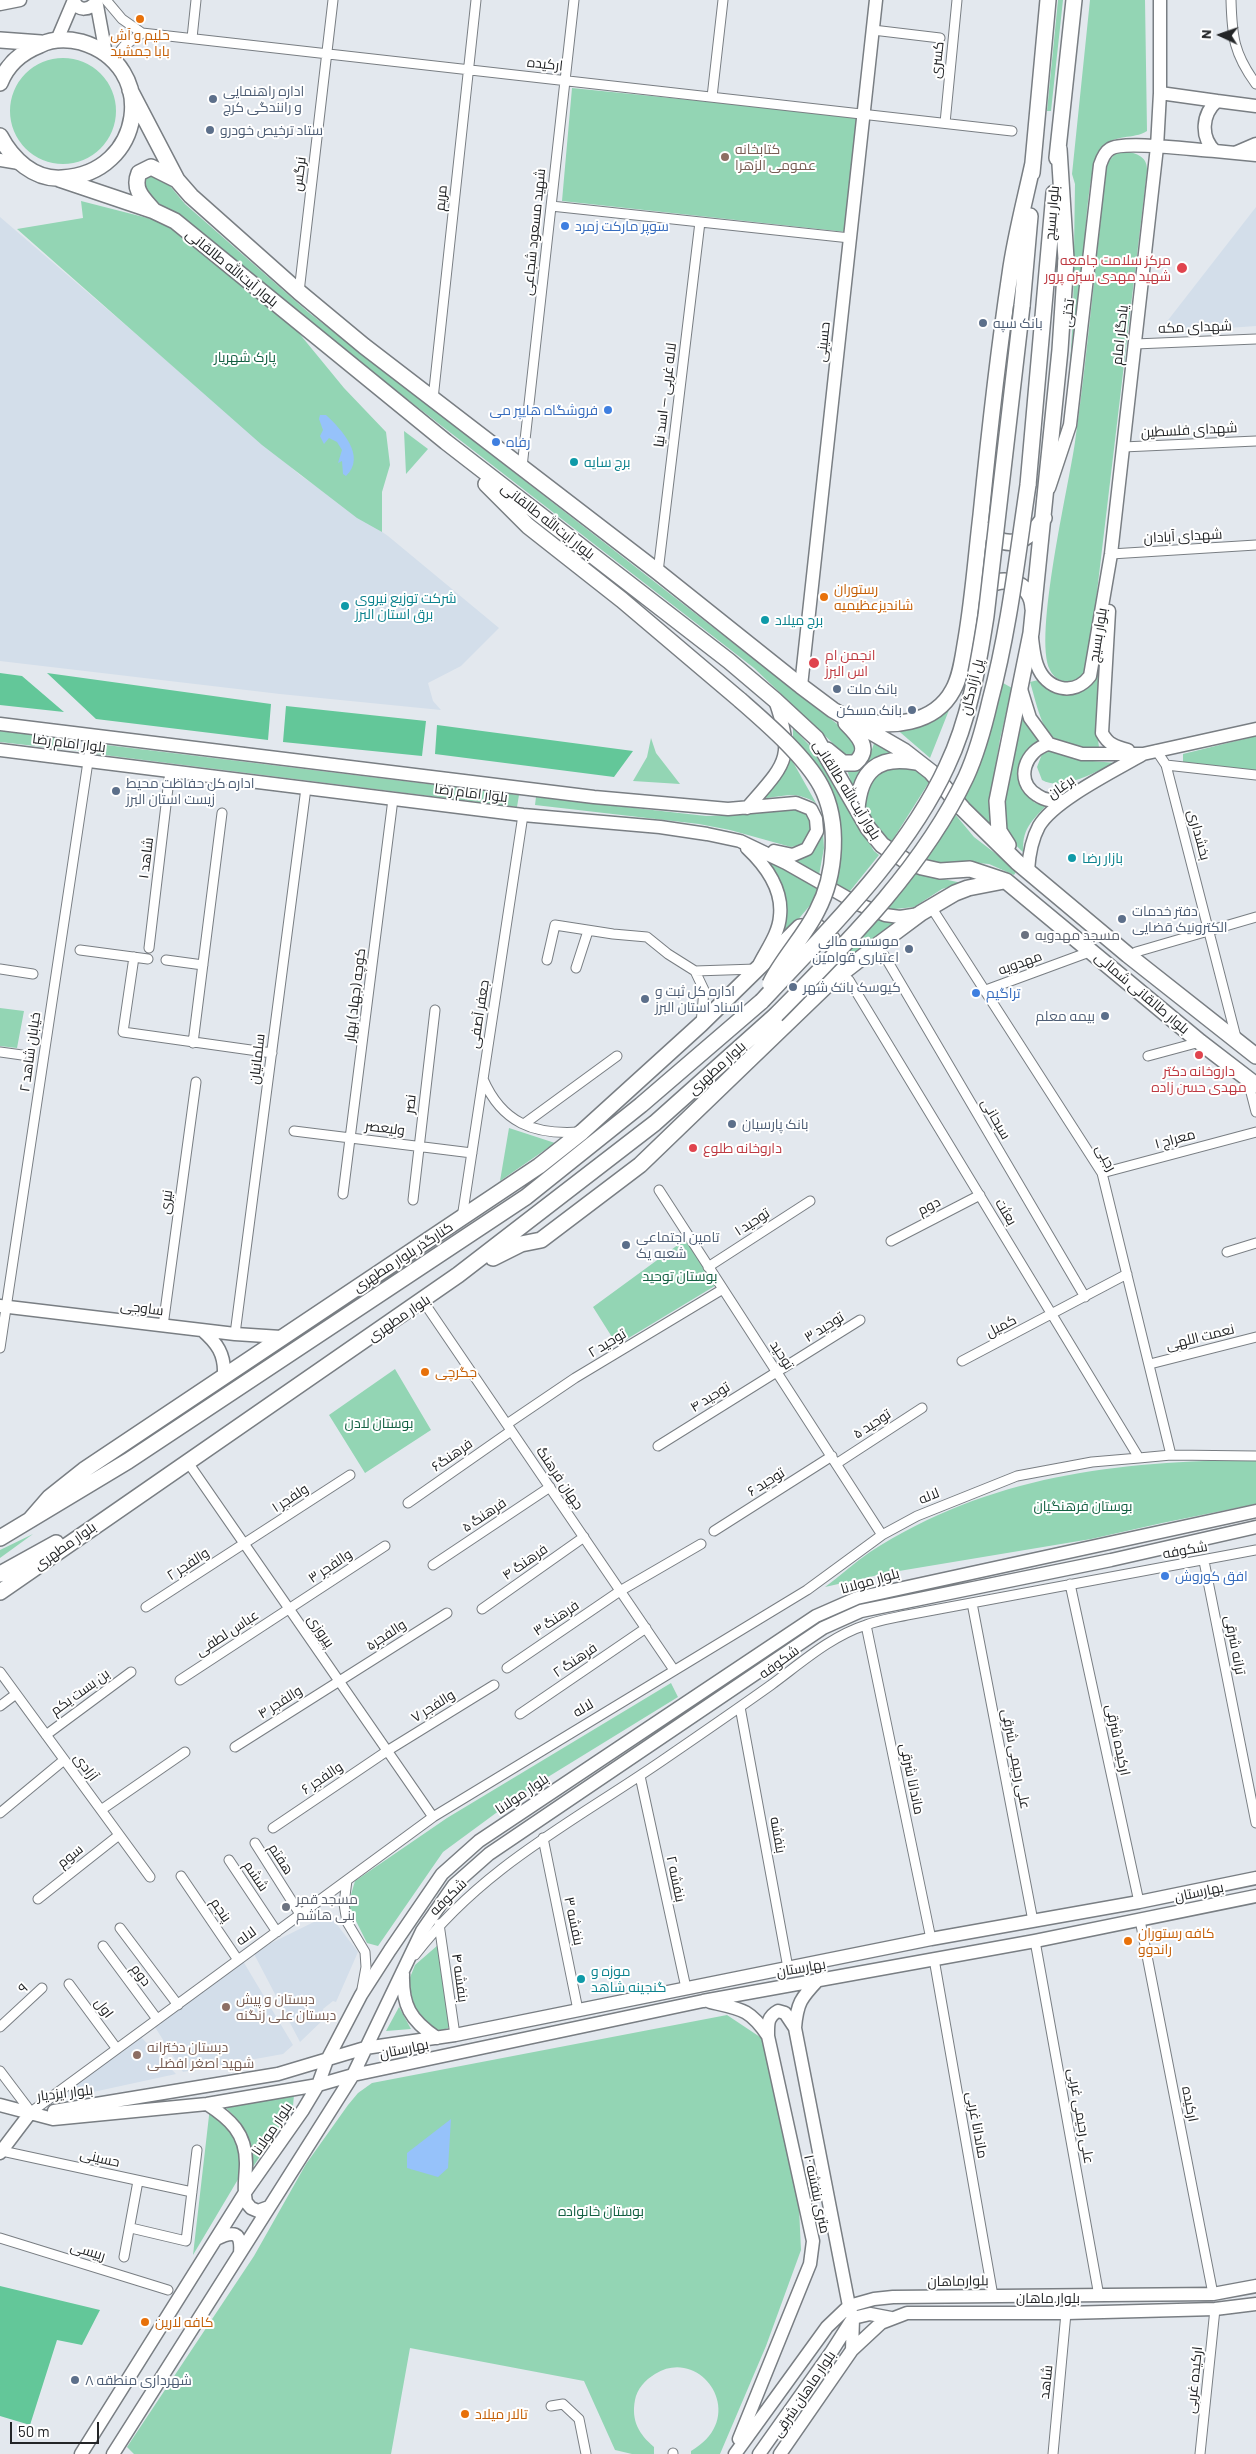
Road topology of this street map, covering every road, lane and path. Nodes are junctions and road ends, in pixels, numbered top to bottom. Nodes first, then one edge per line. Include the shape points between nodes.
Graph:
1 (20, 0) edge
2 (196, 0) edge
3 (333, 0) edge
4 (476, 0) edge
5 (574, 0) edge
6 (723, 0) edge
7 (876, 0) edge
8 (957, 0) edge
9 (1048, 0) edge
10 (1074, 0) edge
11 (1160, 0) edge
12 (1231, 0) edge
13 (74, 1) edge
14 (99, 1) edge
15 (0, 4) edge
16 (872, 30) junction
17 (142, 33) junction
18 (192, 38) junction
19 (940, 38) dead end
20 (0, 40) edge
21 (57, 40) junction
22 (42, 43) junction
23 (326, 54) junction
24 (109, 57) junction
25 (469, 70) junction
26 (565, 80) junction
27 (0, 83) edge
28 (1256, 84) edge
29 (130, 90) junction
30 (1160, 93) junction
31 (712, 97) junction
32 (1217, 101) junction
33 (1256, 106) edge
34 (863, 114) junction
35 (945, 123) junction
36 (1012, 131) dead end
37 (0, 136) edge
38 (1256, 144) edge
39 (1157, 147) junction
40 (1059, 150) junction
41 (1215, 151) junction
42 (1235, 153) junction
43 (1256, 156) edge
44 (0, 160) edge
45 (19, 162) junction
46 (1033, 163) junction
47 (59, 179) junction
48 (177, 180) junction
49 (551, 206) junction
50 (154, 211) junction
51 (700, 222) junction
52 (850, 238) junction
53 (298, 292) junction
54 (1022, 306) joint
55 (1256, 339) edge
56 (1135, 344) junction
57 (433, 399) junction
58 (1256, 441) edge
59 (446, 442) junction
60 (1123, 447) junction
61 (522, 467) junction
62 (1028, 485) joint
63 (1046, 498) junction
64 (981, 515) junction
65 (1044, 518) junction
66 (1256, 545) edge
67 (1111, 554) junction
68 (658, 572) junction
69 (972, 604) junction
70 (1033, 616) junction
71 (1031, 633) junction
72 (1019, 684) junction
73 (801, 686) junction
74 (775, 700) junction
75 (833, 710) junction
76 (0, 724) edge
77 (1256, 729) edge
78 (92, 735) junction
79 (816, 738) junction
80 (1048, 744) junction
81 (0, 750) edge
82 (1156, 750) junction
83 (1143, 754) junction
84 (87, 760) junction
85 (919, 763) junction
86 (1166, 766) junction
87 (170, 771) junction
88 (1256, 775) edge
89 (306, 788) junction
90 (393, 799) junction
91 (1064, 801) junction
92 (747, 808) junction
93 (857, 809) junction
94 (222, 814) dead end
95 (524, 814) junction
96 (740, 841) junction
97 (1022, 866) junction
98 (1006, 881) junction
99 (927, 912) junction
100 (1256, 918) edge
101 (1210, 930) junction
102 (588, 931) junction
103 (149, 948) dead end
104 (80, 950) dead end
105 (1092, 951) junction
106 (1136, 952) dead end
107 (884, 955) dead end
108 (134, 957) junction
109 (148, 959) dead end
110 (166, 960) dead end
111 (547, 960) dead end
112 (203, 965) junction
113 (576, 968) dead end
114 (0, 969) edge
115 (756, 970) junction
116 (695, 971) junction
117 (33, 974) dead end
118 (849, 980) dead end
119 (830, 983) junction
120 (986, 990) junction
121 (762, 1001) junction
122 (435, 1010) dead end
123 (776, 1016) joint
124 (701, 1024) junction
125 (192, 1042) junction
126 (1200, 1042) junction
127 (1237, 1042) junction
128 (0, 1052) edge
129 (272, 1053) junction
130 (22, 1054) dead end
131 (617, 1056) dead end
132 (1148, 1056) dead end
133 (1256, 1056) edge
134 (484, 1079) junction
135 (1252, 1081) edge
136 (196, 1082) dead end
137 (1256, 1112) edge
138 (524, 1124) junction
139 (294, 1131) dead end
140 (582, 1132) junction
141 (1256, 1132) edge
142 (350, 1138) junction
143 (419, 1146) junction
144 (472, 1153) junction
145 (1102, 1173) junction
146 (659, 1190) dead end
147 (343, 1194) dead end
148 (980, 1195) junction
149 (413, 1200) dead end
150 (810, 1201) dead end
151 (462, 1218) junction
152 (891, 1241) dead end
153 (1256, 1243) edge
154 (1227, 1252) dead end
155 (708, 1267) junction
156 (1127, 1274) junction
157 (458, 1275) junction
158 (723, 1289) junction
159 (1085, 1297) junction
160 (423, 1301) junction
161 (3, 1306) edge
162 (1052, 1315) junction
163 (860, 1320) dead end
164 (163, 1326) junction
165 (202, 1330) junction
166 (235, 1334) junction
167 (282, 1337) junction
168 (1256, 1337) edge
169 (0, 1348) edge
170 (962, 1361) dead end
171 (1150, 1364) junction
172 (777, 1372) junction
173 (224, 1375) junction
174 (922, 1408) dead end
175 (509, 1427) junction
176 (658, 1446) dead end
177 (1171, 1455) junction
178 (1256, 1456) edge
179 (1139, 1458) junction
180 (834, 1460) junction
181 (187, 1461) junction
182 (350, 1475) dead end
183 (550, 1487) junction
184 (408, 1502) dead end
185 (1256, 1511) edge
186 (106, 1517) junction
187 (30, 1520) junction
188 (1256, 1527) edge
189 (714, 1531) dead end
190 (882, 1535) junction
191 (1, 1537) edge
192 (584, 1537) junction
193 (244, 1544) junction
194 (701, 1544) dead end
195 (384, 1546) dead end
196 (1256, 1550) edge
197 (1204, 1561) junction
198 (433, 1565) dead end
199 (0, 1574) edge
200 (1070, 1584) junction
201 (620, 1591) junction
202 (0, 1592) edge
203 (972, 1603) junction
204 (146, 1607) dead end
205 (482, 1608) dead end
206 (290, 1610) junction
207 (447, 1613) dead end
208 (866, 1625) junction
209 (646, 1628) junction
210 (507, 1668) dead end
211 (674, 1670) junction
212 (0, 1672) edge
213 (131, 1672) dead end
214 (180, 1680) dead end
215 (339, 1682) junction
216 (494, 1684) dead end
217 (16, 1694) junction
218 (0, 1706) edge
219 (740, 1707) junction
220 (520, 1714) dead end
221 (46, 1735) junction
222 (235, 1747) dead end
223 (387, 1751) junction
224 (185, 1752) dead end
225 (64, 1760) junction
226 (640, 1776) junction
227 (101, 1810) junction
228 (0, 1813) edge
229 (433, 1817) junction
230 (1256, 1823) edge
231 (273, 1828) dead end
232 (119, 1835) junction
233 (543, 1838) junction
234 (255, 1843) dead end
235 (229, 1860) dead end
236 (181, 1876) dead end
237 (150, 1877) dead end
238 (1256, 1878) edge
239 (347, 1880) junction
240 (1256, 1896) edge
241 (38, 1899) dead end
242 (1139, 1902) junction
243 (300, 1914) junction
244 (1140, 1920) junction
245 (1033, 1921) junction
246 (439, 1924) junction
247 (120, 1928) dead end
248 (277, 1932) junction
249 (931, 1939) junction
250 (1035, 1941) junction
251 (103, 1946) dead end
252 (934, 1959) junction
253 (238, 1960) junction
254 (788, 1968) junction
255 (402, 1971) junction
256 (818, 1980) junction
257 (68, 1984) dead end
258 (42, 1988) dead end
259 (686, 1988) junction
260 (361, 1995) junction
261 (703, 2001) junction
262 (178, 2004) junction
263 (578, 2010) junction
264 (158, 2019) junction
265 (0, 2027) edge
266 (794, 2028) junction
267 (455, 2035) junction
268 (768, 2036) junction
269 (437, 2038) junction
270 (365, 2048) junction
271 (117, 2049) junction
272 (327, 2060) junction
273 (0, 2072) edge
274 (353, 2075) junction
275 (318, 2085) junction
276 (0, 2104) edge
277 (207, 2104) junction
278 (31, 2112) junction
279 (197, 2150) dead end
280 (1, 2152) edge
281 (138, 2182) junction
282 (192, 2192) junction
283 (244, 2194) junction
284 (269, 2207) junction
285 (131, 2228) junction
286 (0, 2238) edge
287 (216, 2239) junction
288 (240, 2253) junction
289 (124, 2257) dead end
290 (1256, 2286) edge
291 (168, 2290) dead end
292 (1213, 2294) junction
293 (993, 2296) junction
294 (1100, 2296) junction
295 (1256, 2304) edge
296 (1215, 2310) junction
297 (851, 2312) junction
298 (1066, 2313) junction
299 (891, 2318) junction
300 (852, 2350) junction
301 (551, 2406) dead end
302 (81, 2454) edge
303 (112, 2454) edge
304 (586, 2454) edge
305 (734, 2454) edge
306 (759, 2454) edge
307 (780, 2454) edge
308 (1052, 2454) edge
309 (1200, 2454) edge

1 - 15 main road
2 - 18 street
3 - 23 street, نرگس
4 - 25 street, مریم
5 - 26 street, شهید مسعود شجاعی
6 - 31 street
7 - 16 main road, حسینی
8 - 35 street, کسری
9 - 46 main road, بلوار بسیج
10 - 40 main road, بلوار بسیج
11 - 30 main road, یادگار امام
12 - 28 street via 1231,33 1236,51
13 - 14 main road via 76,6 84,9
13 - 21 main road
14 - 17 street, ارکیده
14 - 24 main road
16 - 19 street
16 - 34 main road, حسینی
17 - 18 street, ارکیده
17 - 24 street
18 - 23 street, ارکیده
20 - 22 main road
21 - 22 main road
21 - 24 main road via 91,46
22 - 27 main road via 19,57
23 - 25 street, ارکیده
23 - 53 street, نرگس
24 - 29 main road, بلوار آیت‌الله طالقانی via 123,74
25 - 26 street, ارکیده
25 - 57 street, مریم
26 - 31 street, ارکیده
26 - 49 street, شهید مسعود شجاعی
29 - 47 main road via 132,119 123,145 96,171
29 - 48 main road, بلوار آیت‌الله طالقانی
30 - 32 main road
30 - 39 main road, یادگار امام
31 - 34 street, ارکیده
32 - 33 main road
32 - 41 main road via 1205,118 1206,140
34 - 35 street, ارکیده
34 - 52 main road, حسینی
35 - 36 street, ارکیده
37 - 45 main road
38 - 42 main road
39 - 41 main road, تختی
39 - 56 main road, یادگار امام
39 - 63 main road, تختی via 1119,145 1110,149 1100,165 1070,425
40 - 62 main road, بلوار بسیج
40 - 63 main road via 1066,259
41 - 42 main road, تختی
42 - 43 main road, تختی
44 - 45 main road
45 - 47 main road, بلوار آیت‌الله طالقانی via 45,176
46 - 54 main road, بلوار بسیج
46 - 64 main road via 1010,272
47 - 50 main road, بلوار آیت‌الله طالقانی
48 - 50 main road via 151,167 139,173 136,180 138,192
48 - 53 main road, بلوار آیت‌الله طالقانی
49 - 51 street
49 - 61 street, شهید مسعود شجاعی
50 - 59 main road, بلوار آیت‌الله طالقانی via 174,221
51 - 52 street
51 - 68 street, لاله غربی -- اسد نیا
52 - 73 main road, حسینی
53 - 57 main road, بلوار آیت‌الله طالقانی
54 - 121 main road, پل آزادگان, bridge via 986,616 979,661 959,735 947,766 915,823 876,874
55 - 56 street, شهدای مکه
56 - 60 main road, یادگار امام
57 - 61 main road, بلوار آیت‌الله طالقانی
58 - 60 street, شهدای فلسطین
59 - 74 main road, بلوار آیت‌الله طالقانی
59 - 121 main road, bridge via 528,526 740,700 785,742 821,786 832,836 829,878 818,909 780,964
60 - 67 main road, یادگار امام
61 - 68 main road, بلوار آیت‌الله طالقانی
62 - 123 main road, پل آزادگان, bridge via 1002,656 967,774 953,803 914,861 822,969
63 - 65 main road
64 - 65 main road via 985,529 1002,542 1023,540
64 - 69 main road
65 - 70 main road
66 - 67 street, شهدای آبادان
67 - 71 main road, بلوار بسیج via 1092,669 1086,681 1077,688 1066,689 1042,675
67 - 83 main road via 1102,733 1114,746
68 - 73 main road, بلوار آیت‌الله طالقانی
69 - 70 main road via 986,585 1005,580 1023,588 1030,596
69 - 75 main road via 953,690 932,713 898,724 869,723
70 - 71 main road
71 - 72 main road
72 - 80 main road via 1030,718
72 - 97 main road via 997,801 999,831
73 - 75 main road, بلوار آیت‌الله طالقانی
74 - 79 main road, بلوار آیت‌الله طالقانی
74 - 92 main road via 785,728 787,751 778,772
75 - 79 main road via 861,740 864,748 861,758 855,763 843,763
75 - 85 main road, بلوار آیت‌الله طالقانی
76 - 78 main road, بلوار امام رضا
77 - 82 main road, برغان
78 - 84 street, خیابان شاهد ۲
78 - 92 main road, بلوار امام رضا via 594,797 702,808
79 - 93 main road, بلوار آیت‌الله طالقانی
80 - 83 main road, برغان via 1082,754
80 - 91 main road via 1029,756 1024,777 1039,797
81 - 84 main road, بلوار امام رضا
82 - 83 main road, برغان
82 - 86 street, بخشداری
83 - 91 main road, برغان
84 - 87 main road, بلوار امام رضا
84 - 161 street, خیابان شاهد ۲
85 - 93 main road via 899,759 886,760 876,766 861,784
85 - 97 main road, بلوار آیت‌الله طالقانی
86 - 88 street
86 - 101 street, بخشداری
87 - 89 main road, بلوار امام رضا
87 - 103 street, شاهد ۱
89 - 90 main road, بلوار امام رضا
89 - 129 street, سلمانیان
90 - 95 main road, بلوار امام رضا
90 - 142 street, کوچه (جهاد) بهار
91 - 97 main road, برغان via 1040,824
92 - 96 main road, بلوار امام رضا via 802,803 814,813 817,830 807,849 793,855
93 - 98 main road, بلوار آیت‌الله طالقانی via 882,845 906,861 940,871 982,871
94 - 112 street
95 - 96 main road, بلوار امام رضا via 660,827
95 - 134 street, جعفر آصفی
96 - 99 main road, بلوار امام رضا via 884,915 900,917
96 - 115 main road via 765,866 779,900 780,917 775,934
97 - 127 main road, بلوار طالقانی شمالی
98 - 99 main road via 968,888
98 - 105 main road, بلوار طالقانی شمالی
99 - 119 main road
99 - 120 street, رجبی
100 - 101 street
101 - 106 street
101 - 127 street, بخشداری
102 - 111 street via 555,925
102 - 113 street
102 - 116 street via 646,937
104 - 108 street
105 - 120 street, مهدویه
105 - 126 main road, بلوار طالقانی شمالی
107 - 159 street, سبحانی
108 - 109 street
108 - 125 street via 123,1032
110 - 112 street
112 - 125 street
114 - 117 street
115 - 116 street
115 - 119 main road, کنارگذر بلوار مطهری via 800,927 817,927 837,946 840,960
115 - 124 main road, کنارگذر بلوار مطهری
116 - 124 street via 704,990
118 - 148 street, بعثت
119 - 157 main road via 640,1165 541,1240 521,1244
120 - 145 street, رجبی
121 - 187 main road, بلوار مطهری via 641,1105 526,1197 128,1461
122 - 143 street, نصر
123 - 157 main road, بلوار مطهری via 655,1123
124 - 140 main road, کنارگذر بلوار مطهری
125 - 129 street
126 - 132 street
126 - 135 main road, بلوار طالقانی شمالی
127 - 133 main road, بلوار طالقانی شمالی
128 - 130 street
129 - 166 street, سلمانیان
131 - 138 street
134 - 138 street via 489,1093 501,1109
134 - 144 street, جعفر آصفی
135 - 137 street
136 - 164 street, نیری
138 - 140 street via 546,1132
139 - 142 street, ولیعصر
140 - 151 main road, کنارگذر بلوار مطهری via 539,1166
141 - 145 street, معراج ۱
142 - 143 street, ولیعصر
142 - 147 street, کوچه (جهاد) بهار
143 - 144 street, ولیعصر
143 - 149 street, نصر
144 - 151 street, جعفر آصفی
145 - 156 street, رجبی
146 - 155 street, توحید
148 - 152 street, دوم
148 - 162 street, بعثت
150 - 155 street, توحید ۱
151 - 167 main road, کنارگذر بلوار مطهری
153 - 154 street
155 - 158 street, توحید
156 - 159 street, کمیل
156 - 171 street, رجبی
157 - 160 main road, بلوار مطهری
158 - 172 street, توحید
158 - 175 street, توحید ۲ via 575,1378
159 - 162 street, کمیل
160 - 175 street, جهان فرهنگ
160 - 181 main road, بلوار مطهری
161 - 164 main road, ساوجی
161 - 169 street, خیابان شاهد ۲
162 - 170 street, کمیل
162 - 179 street, بعثت
163 - 172 street, توحید ۳
164 - 165 main road, ساوجی
165 - 166 main road, ساوجی
165 - 173 main road via 222,1353
166 - 167 main road, ساوجی
167 - 173 main road, کنارگذر بلوار مطهری
168 - 171 street, نعمت اللهی
171 - 177 street, رجبی
172 - 176 street, توحید ۴
172 - 180 street, توحید
173 - 187 main road, کنارگذر بلوار مطهری via 84,1470 50,1497
174 - 180 street, توحید ۵
175 - 183 street, جهان فرهنگ
175 - 184 street, فرهنگ۶
177 - 178 street, لاله
177 - 179 street, لاله
179 - 190 street, لاله via 1092,1462 1018,1476 918,1516
180 - 189 street, توحید ۶
180 - 190 street, توحید
181 - 186 main road, بلوار مطهری
181 - 193 street, پیروزی
182 - 193 street, ولفجر ۱
183 - 192 street, جهان فرهنگ
183 - 198 street, فرهنگ ۵
185 - 260 main road, بلوار مولانا via 857,1598 816,1616 479,1841 442,1874
186 - 199 main road
186 - 202 main road, بلوار مطهری
187 - 191 main road, بلوار مطهری
188 - 255 main road, بلوار مولانا via 861,1611 823,1628 489,1854 454,1885 422,1931
190 - 211 street, لاله via 807,1590
192 - 201 street, جهان فرهنگ
192 - 205 street, فرهنگ ۴
193 - 204 street, والفجر ۲
193 - 206 street, پیروزی
194 - 201 street, فرهنگ ۳
195 - 206 street, والفجر ۳
196 - 197 street, شکوفه
197 - 200 street, شکوفه
197 - 230 street, ترانه شرقی
200 - 203 street, شکوفه
200 - 242 street, ارکیده شرقی
201 - 209 street, جهان فرهنگ
201 - 210 street, فرهنگ ۳
203 - 208 street, شکوفه
203 - 245 street, علی رحیمی شرقی
206 - 214 street, عباس لطفی
206 - 215 street, پیروزی
207 - 215 street, والفجر۵
208 - 219 street, شکوفه via 830,1642
208 - 249 street, ماندانا شرقی
209 - 211 street, جهان فرهنگ
209 - 220 street, فرهنگ ۲
211 - 229 street, لاله
212 - 217 street, آزادی
213 - 221 street, بن بست یکم
215 - 222 street, والفجر ۴
215 - 223 street, پیروزی
216 - 223 street, والفجر ۷
217 - 218 street
217 - 221 street, آزادی
219 - 226 street, شکوفه
219 - 254 street, بنفشه
221 - 225 street, آزادی
223 - 229 street, پیروزی
223 - 231 street, والفجر ۶
224 - 227 street
225 - 227 street, آزادی
225 - 228 street
226 - 233 street, شکوفه
226 - 259 street, بنفشه ۲
227 - 232 street, آزادی
229 - 239 street, لاله
232 - 237 street, آزادی
232 - 241 street, سوم
233 - 246 street, شکوفه via 481,1884
233 - 263 street, بنفشه ۳
234 - 243 street, هفتم
235 - 248 street, ششم
236 - 253 street, پنجم
238 - 242 main road, بهارستان
239 - 243 street, لاله
239 - 260 street via 344,1904 347,1922 365,1952
240 - 244 main road, بهارستان
242 - 245 main road, بهارستان
243 - 248 street, لاله
244 - 250 main road, بهارستان
244 - 292 street, ارکیده
245 - 249 main road, بهارستان
246 - 255 street, شکوفه
246 - 267 street, بنفشه ۴
247 - 262 street
248 - 253 street, لاله
249 - 254 main road, بهارستان
250 - 252 main road, بهارستان
250 - 294 street, علی رحیمی غربی
251 - 264 street, دوم
252 - 256 main road, بهارستان
252 - 293 street, ماندانا غربی
253 - 262 street, لاله
254 - 259 main road, بهارستان
255 - 269 main road via 402,1990 408,2011 420,2026
255 - 270 main road, بلوار مولانا
256 - 261 main road, بهارستان
256 - 266 main road, ۱۰ متری بنفشه via 801,1998
257 - 271 street, اول
258 - 265 street, ۹
259 - 263 main road, بهارستان
260 - 272 main road, بلوار مولانا
261 - 268 main road, ۱۰ متری بنفشه via 748,2013
261 - 274 main road, بهارستان
262 - 264 street, لاله
263 - 267 main road, بهارستان
264 - 271 street, لاله
266 - 268 main road via 785,2012 778,2011 768,2019
266 - 297 main road, ۱۰ متری بنفشه
267 - 269 main road, بهارستان
268 - 305 main road, ۱۰ متری بنفشه via 813,2240 810,2264
269 - 270 main road, بهارستان
270 - 272 main road, بهارستان
270 - 274 main road, بلوار مولانا
271 - 278 street, لاله
272 - 275 main road, بلوار مولانا
272 - 278 main road, بلوار ایزدیار via 269,2076
273 - 278 street
274 - 275 main road, بهارستان
274 - 284 main road, بلوار مولانا
275 - 277 main road, بلوار ایزدیار
275 - 283 main road, بلوار مولانا
276 - 278 main road
277 - 278 main road, بلوار ایزدیار via 53,2119
277 - 283 main road via 229,2118 238,2131 246,2162
278 - 280 main road, لاله
279 - 282 street
280 - 281 street, حسینی
281 - 282 street, حسینی
281 - 285 street
282 - 285 street via 186,2241
283 - 284 main road via 251,2208 258,2211
283 - 287 main road, بلوار مولانا
284 - 288 main road, بلوار مولانا
285 - 289 street
286 - 291 street, رییسی
287 - 288 main road via 232,2233 238,2236
287 - 302 main road, بلوار مولانا
288 - 303 main road, بلوار مولانا
290 - 292 main road, بلوارماهان
292 - 294 main road, بلوارماهان
293 - 294 main road, بلوارماهان
293 - 297 main road, بلوارماهان via 874,2299
295 - 296 main road, بلوار ماهان
296 - 298 main road, بلوار ماهان
296 - 309 street, ارکیده غربی
297 - 299 main road
297 - 300 main road, ۱۰ متری بنفشه
297 - 305 main road, بلوارماهان via 827,2327
297 - 306 main road via 832,2351
298 - 299 main road, بلوار ماهان via 907,2313
298 - 308 street, شاهد
299 - 300 main road, بلوار ماهان
300 - 307 main road, بلوار ماهان شرقی
301 - 304 street via 563,2404 579,2419

